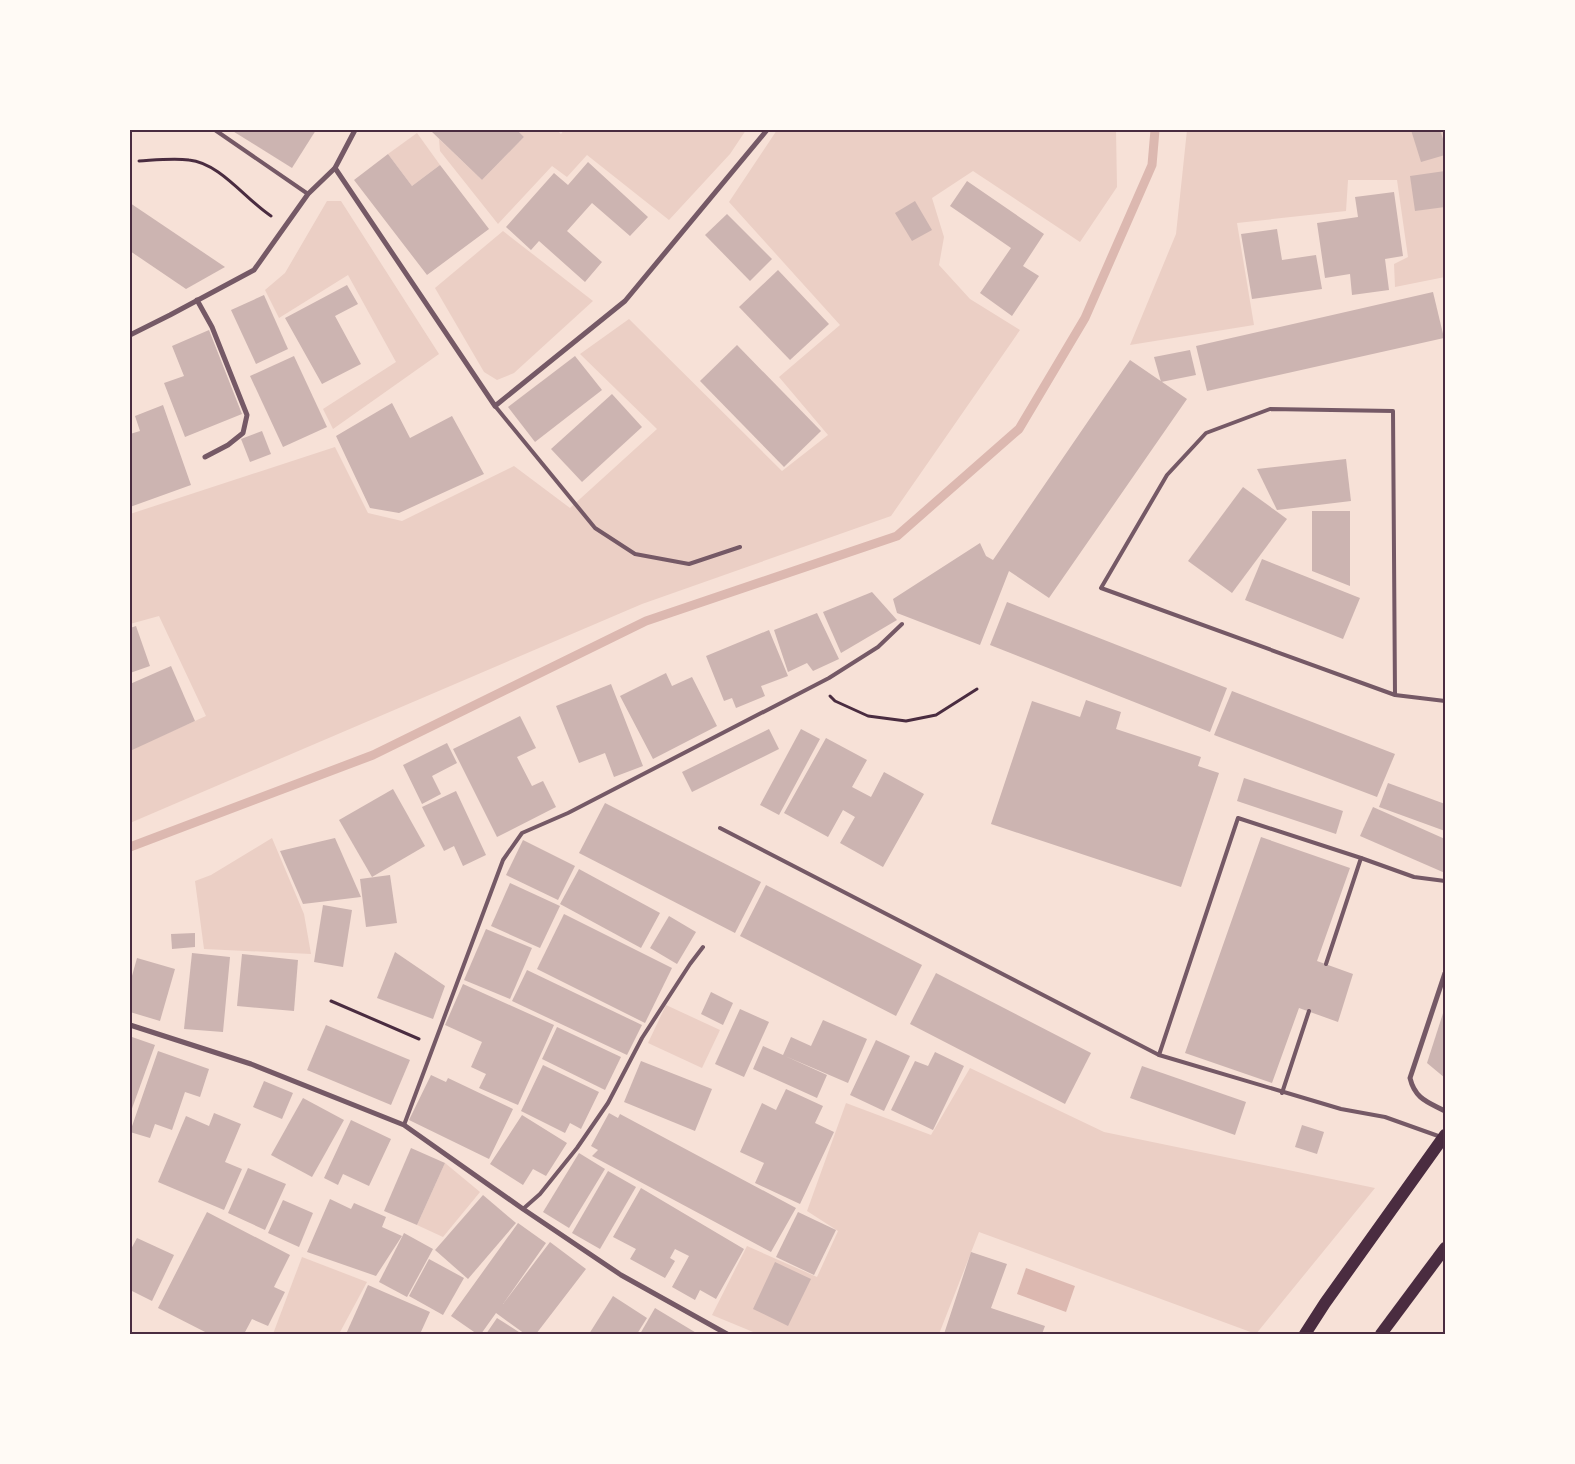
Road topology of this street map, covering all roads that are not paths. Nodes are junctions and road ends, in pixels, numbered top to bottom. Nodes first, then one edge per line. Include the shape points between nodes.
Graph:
1 (215, 130) edge
2 (356, 130) edge
3 (767, 130) edge
4 (335, 168) junction
5 (308, 194) junction
6 (197, 300) junction
7 (130, 335) edge
8 (495, 406) junction
9 (205, 458) dead end
10 (740, 547) dead end
11 (902, 624) dead end
12 (1395, 694) junction
13 (1445, 701) edge
14 (720, 828) dead end
15 (1361, 858) junction
16 (1445, 882) edge
17 (703, 947) dead end
18 (1326, 964) dead end
19 (1445, 973) edge
20 (1309, 1011) dead end
21 (130, 1025) edge
22 (1159, 1055) junction
23 (1282, 1093) junction
24 (1445, 1111) edge
25 (404, 1125) junction
26 (1444, 1136) edge
27 (523, 1209) junction
28 (1445, 1248) edge
29 (727, 1334) edge
30 (1305, 1334) edge
31 (1381, 1334) edge

1 - 5 lane
2 - 4 street
3 - 8 street via 626,301
4 - 5 street
4 - 8 street
5 - 6 street via 254,270
6 - 7 street
6 - 9 street via 212,327 248,415 243,433
8 - 10 lane via 595,528 635,554 688,564
11 - 25 lane via 878,647 818,684 568,813 522,833 504,860
12 - 12 lane via 1393,411 1270,409 1206,433 1167,475 1101,588
12 - 13 lane
14 - 22 lane
15 - 16 lane via 1414,877
15 - 18 lane
15 - 22 lane via 1238,818
17 - 27 lane via 642,1038 608,1103 577,1148 540,1194
19 - 24 street via 1410,1078 1418,1097
20 - 23 lane
21 - 25 street via 251,1064
22 - 23 lane
23 - 26 lane via 1385,1117
25 - 27 street
26 - 30 main road
27 - 29 street via 621,1275
28 - 31 main road

